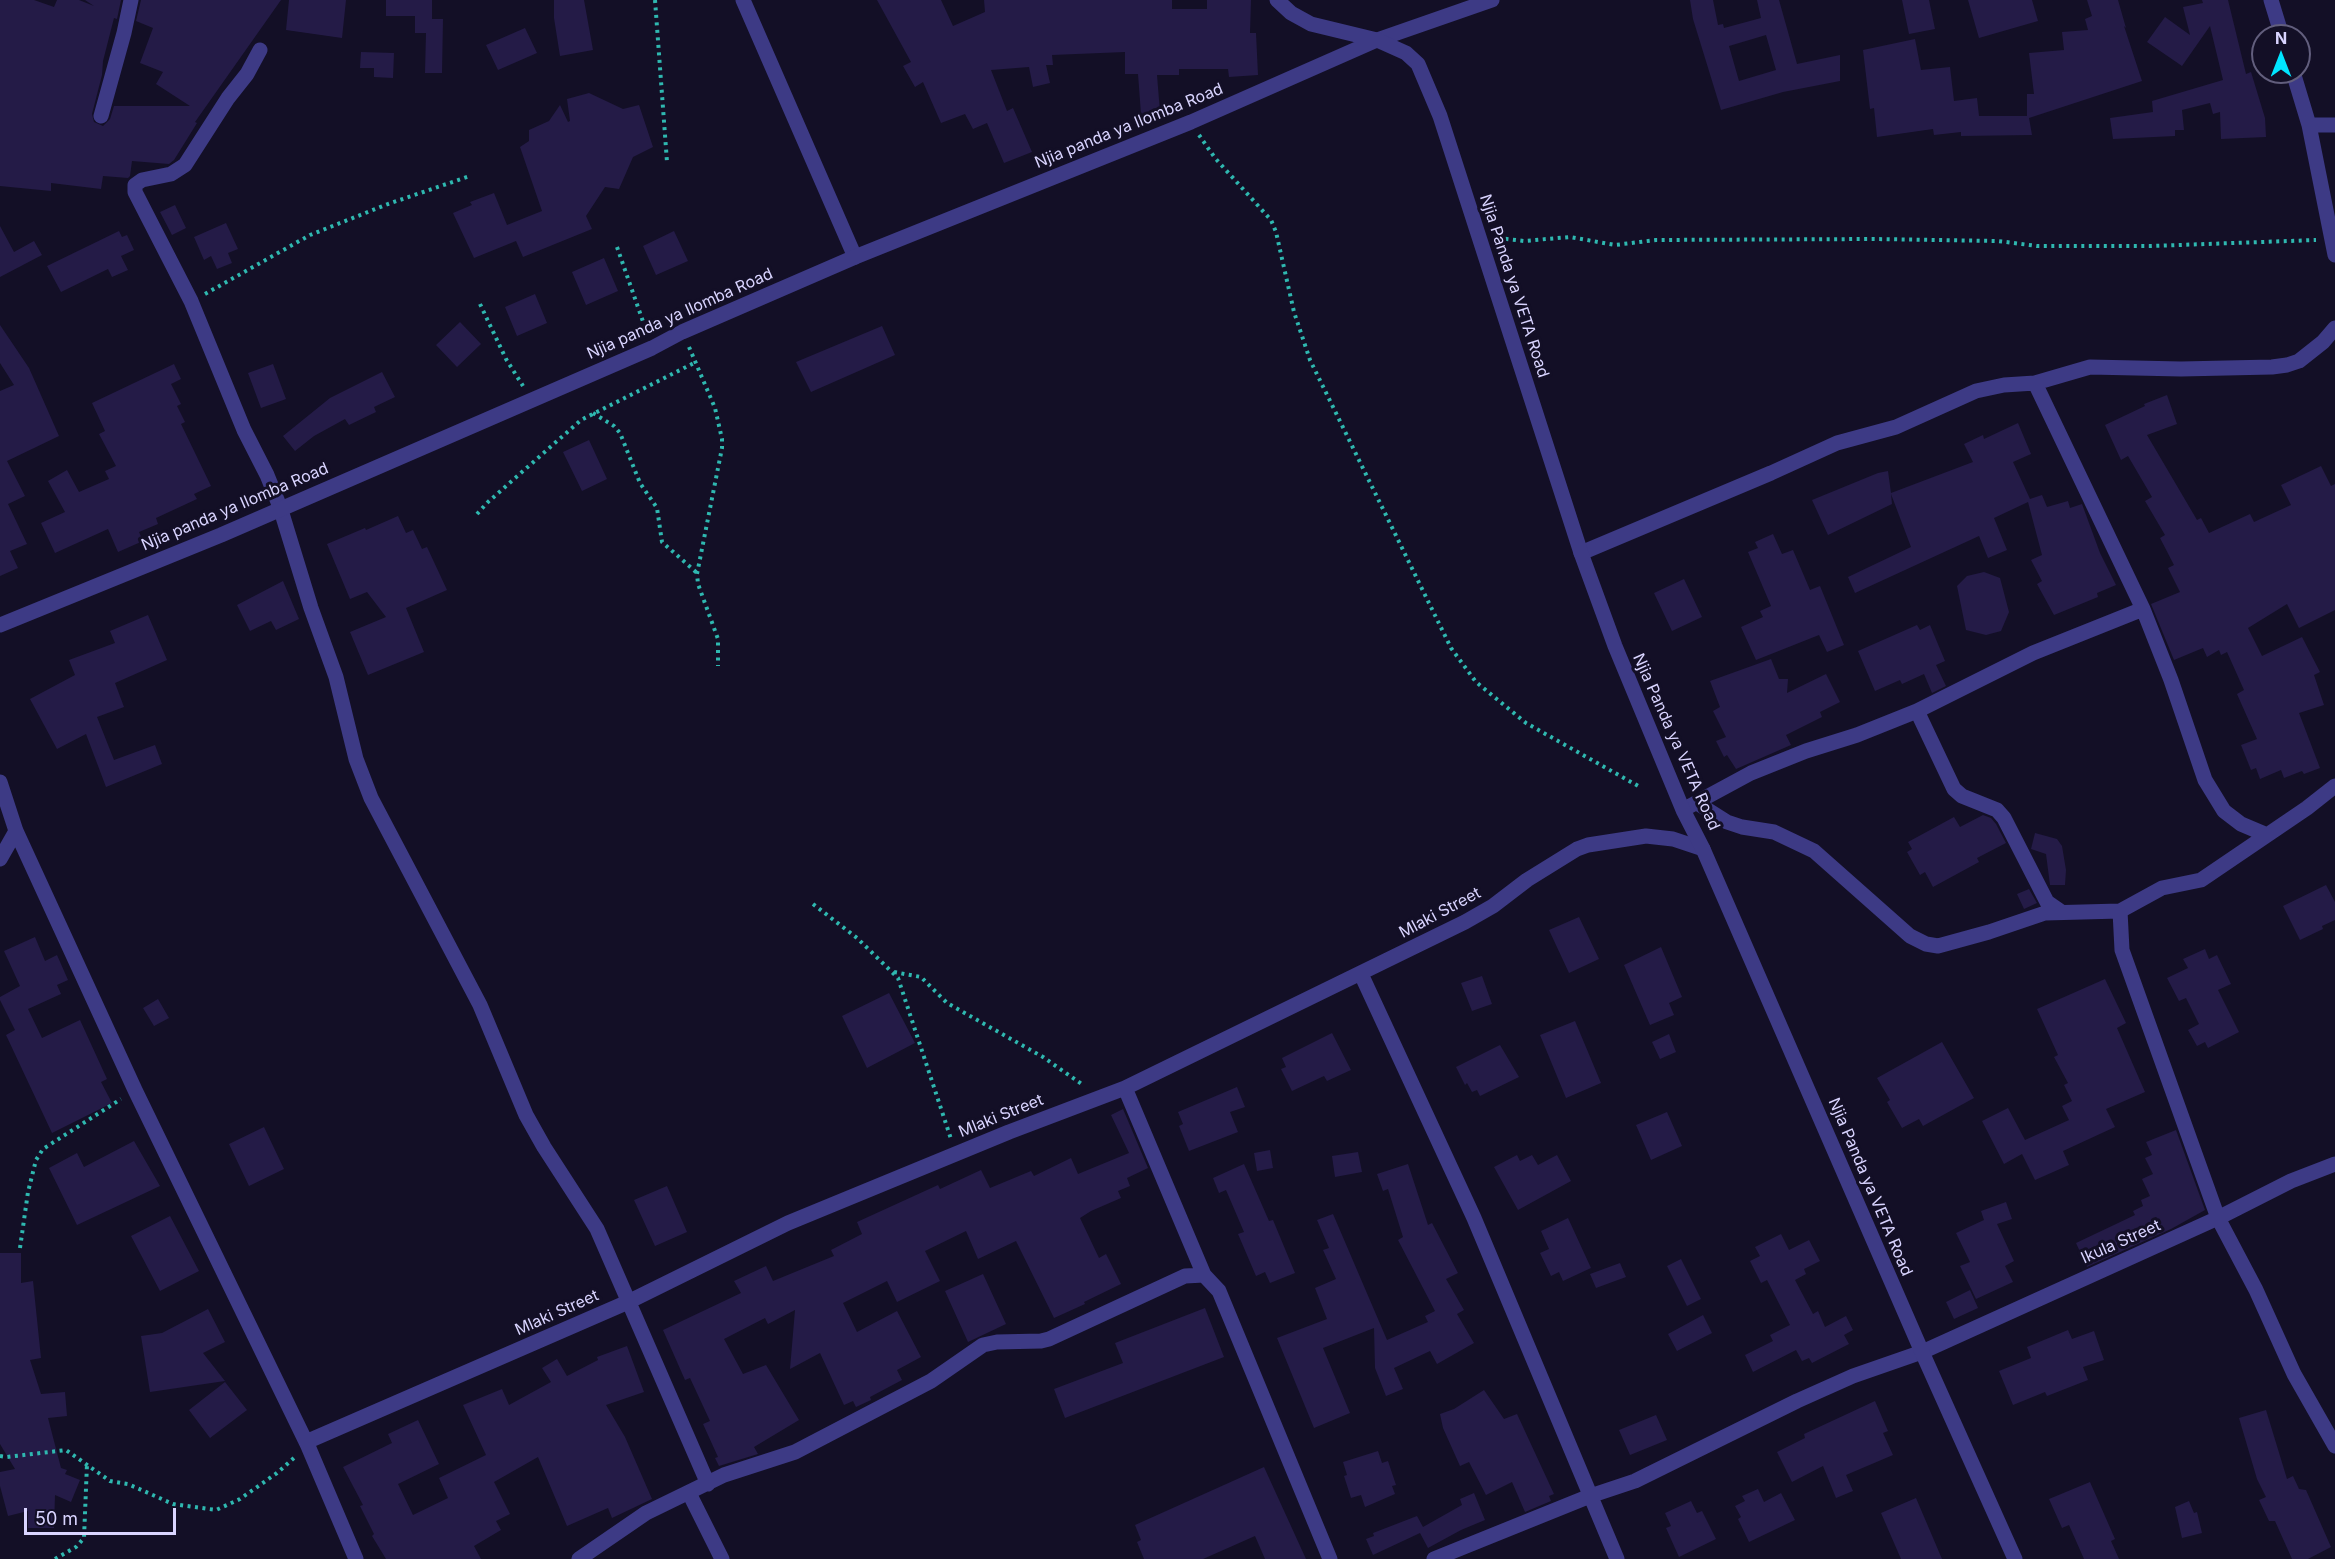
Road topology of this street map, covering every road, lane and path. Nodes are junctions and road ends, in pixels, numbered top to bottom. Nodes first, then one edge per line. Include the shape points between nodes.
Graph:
1 (131, 0) edge
2 (655, 0) edge
3 (743, 0) edge
4 (1277, 0) edge
5 (1492, 0) edge
6 (2271, 0) edge
7 (2278, 24) edge
8 (1377, 40) junction
9 (260, 50) dead end
10 (2297, 84) edge
11 (101, 116) dead end
12 (1191, 122) junction
13 (2335, 124) edge
14 (2309, 125) junction
15 (667, 162) dead end
16 (470, 176) dead end
17 (1479, 237) junction
18 (2332, 239) junction
19 (617, 247) dead end
20 (2335, 255) edge
21 (855, 257) junction
22 (191, 301) junction
23 (480, 304) dead end
24 (2335, 328) edge
25 (682, 332) junction
26 (652, 348) junction
27 (696, 362) junction
28 (2036, 383) junction
29 (532, 399) junction
30 (592, 413) junction
31 (280, 507) junction
32 (477, 514) dead end
33 (1581, 553) junction
34 (698, 574) junction
35 (2143, 609) junction
36 (0, 626) edge
37 (718, 666) dead end
38 (1917, 711) junction
39 (0, 782) edge
40 (2335, 786) edge
41 (1640, 787) dead end
42 (1690, 806) junction
43 (16, 831) junction
44 (2267, 835) junction
45 (1703, 849) junction
46 (0, 859) edge
47 (813, 904) dead end
48 (2060, 911) junction
49 (2120, 911) junction
50 (894, 972) junction
51 (1361, 974) junction
52 (1125, 1088) junction
53 (135, 1090) junction
54 (1100, 1097) junction
55 (956, 1154) junction
56 (2335, 1164) edge
57 (2218, 1218) junction
58 (20, 1248) dead end
59 (1204, 1275) junction
60 (628, 1302) junction
61 (1922, 1352) junction
62 (307, 1444) junction
63 (2335, 1446) edge
64 (0, 1456) edge
65 (87, 1464) junction
66 (708, 1484) junction
67 (690, 1493) junction
68 (1590, 1496) junction
69 (55, 1559) edge
70 (356, 1559) edge
71 (579, 1559) edge
72 (722, 1559) edge
73 (1330, 1559) edge
74 (1434, 1559) edge
75 (1617, 1559) edge
76 (2014, 1559) edge

1 - 11 street
2 - 15 path
3 - 21 street
4 - 8 street, Njia Panda ya VETA Road via 1311,24
5 - 8 street, Njia panda ya Ilomba Road
6 - 7 street
8 - 12 street, Njia panda ya Ilomba Road
8 - 17 street, Njia Panda ya VETA Road via 1406,53 1418,64 1440,116
9 - 22 street via 185,165 171,174 135,185 135,192
10 - 14 street
12 - 21 street, Njia panda ya Ilomba Road
12 - 41 path via 1215,158 1271,220 1310,360 1451,648 1476,682 1526,723
13 - 14 street
14 - 18 street
16 - 22 path via 310,236
17 - 18 path via 1524,241 1570,237 1615,245 1656,240 1874,239 2037,246
17 - 33 street, Njia Panda ya VETA Road
18 - 20 street
19 - 26 path
21 - 25 street, Njia panda ya Ilomba Road
22 - 31 street
23 - 29 path via 506,359
24 - 28 street via 2323,342 2287,365 2090,367
25 - 26 street, Njia panda ya Ilomba Road
25 - 27 path
26 - 29 street, Njia panda ya Ilomba Road
27 - 30 path
27 - 34 path via 715,408 722,447
28 - 33 street via 1976,391 1896,428 1837,443
28 - 35 street
29 - 31 street, Njia panda ya Ilomba Road
30 - 32 path via 567,430
30 - 34 path via 620,433 640,483 657,508 660,539
31 - 36 street, Njia panda ya Ilomba Road
31 - 60 street via 371,798 480,1005 526,1115 597,1229
33 - 42 street, Njia Panda ya VETA Road via 1615,646
34 - 37 path via 718,639
35 - 38 street via 2033,653
35 - 44 street via 2205,780 2224,811 2241,824
38 - 42 street via 1751,773
38 - 48 street via 1954,789 1997,810 2004,818 2047,902
39 - 43 street
40 - 44 street
42 - 45 street, Njia Panda ya VETA Road
42 - 48 street via 1742,827 1774,832 1814,851 1910,936 1926,944 1938,946
43 - 46 street
43 - 53 street
44 - 49 street via 2207,877 2162,888
45 - 51 street, Mlaki Street via 1660,836 1582,847 1493,906
45 - 61 street, Njia Panda ya VETA Road
47 - 50 path
48 - 49 street
49 - 57 street via 2122,950
50 - 54 path via 921,976 946,1003 1042,1057
50 - 55 path
51 - 52 street, Mlaki Street
51 - 68 street via 1474,1218
52 - 54 street, Mlaki Street
52 - 59 street
53 - 58 path via 43,1149 28,1192
53 - 62 street
54 - 55 street, Mlaki Street
55 - 60 street, Mlaki Street via 788,1223
56 - 57 street, Ikula Street via 2291,1181
57 - 61 street, Ikula Street
57 - 63 street via 2294,1374
59 - 66 street via 1185,1276 1049,1339 983,1345 931,1381 795,1452
59 - 73 street via 1219,1291
60 - 62 street, Mlaki Street
60 - 66 street
61 - 68 street, Ikula Street via 1854,1376 1635,1481
61 - 76 street, Njia Panda ya VETA Road
62 - 65 path via 277,1473 240,1499 216,1510 173,1503 128,1484 110,1481
62 - 70 street
64 - 65 path via 66,1450
65 - 69 path via 84,1538
66 - 67 street
67 - 71 street via 646,1513
67 - 72 street
68 - 74 street, Ikula Street
68 - 75 street

